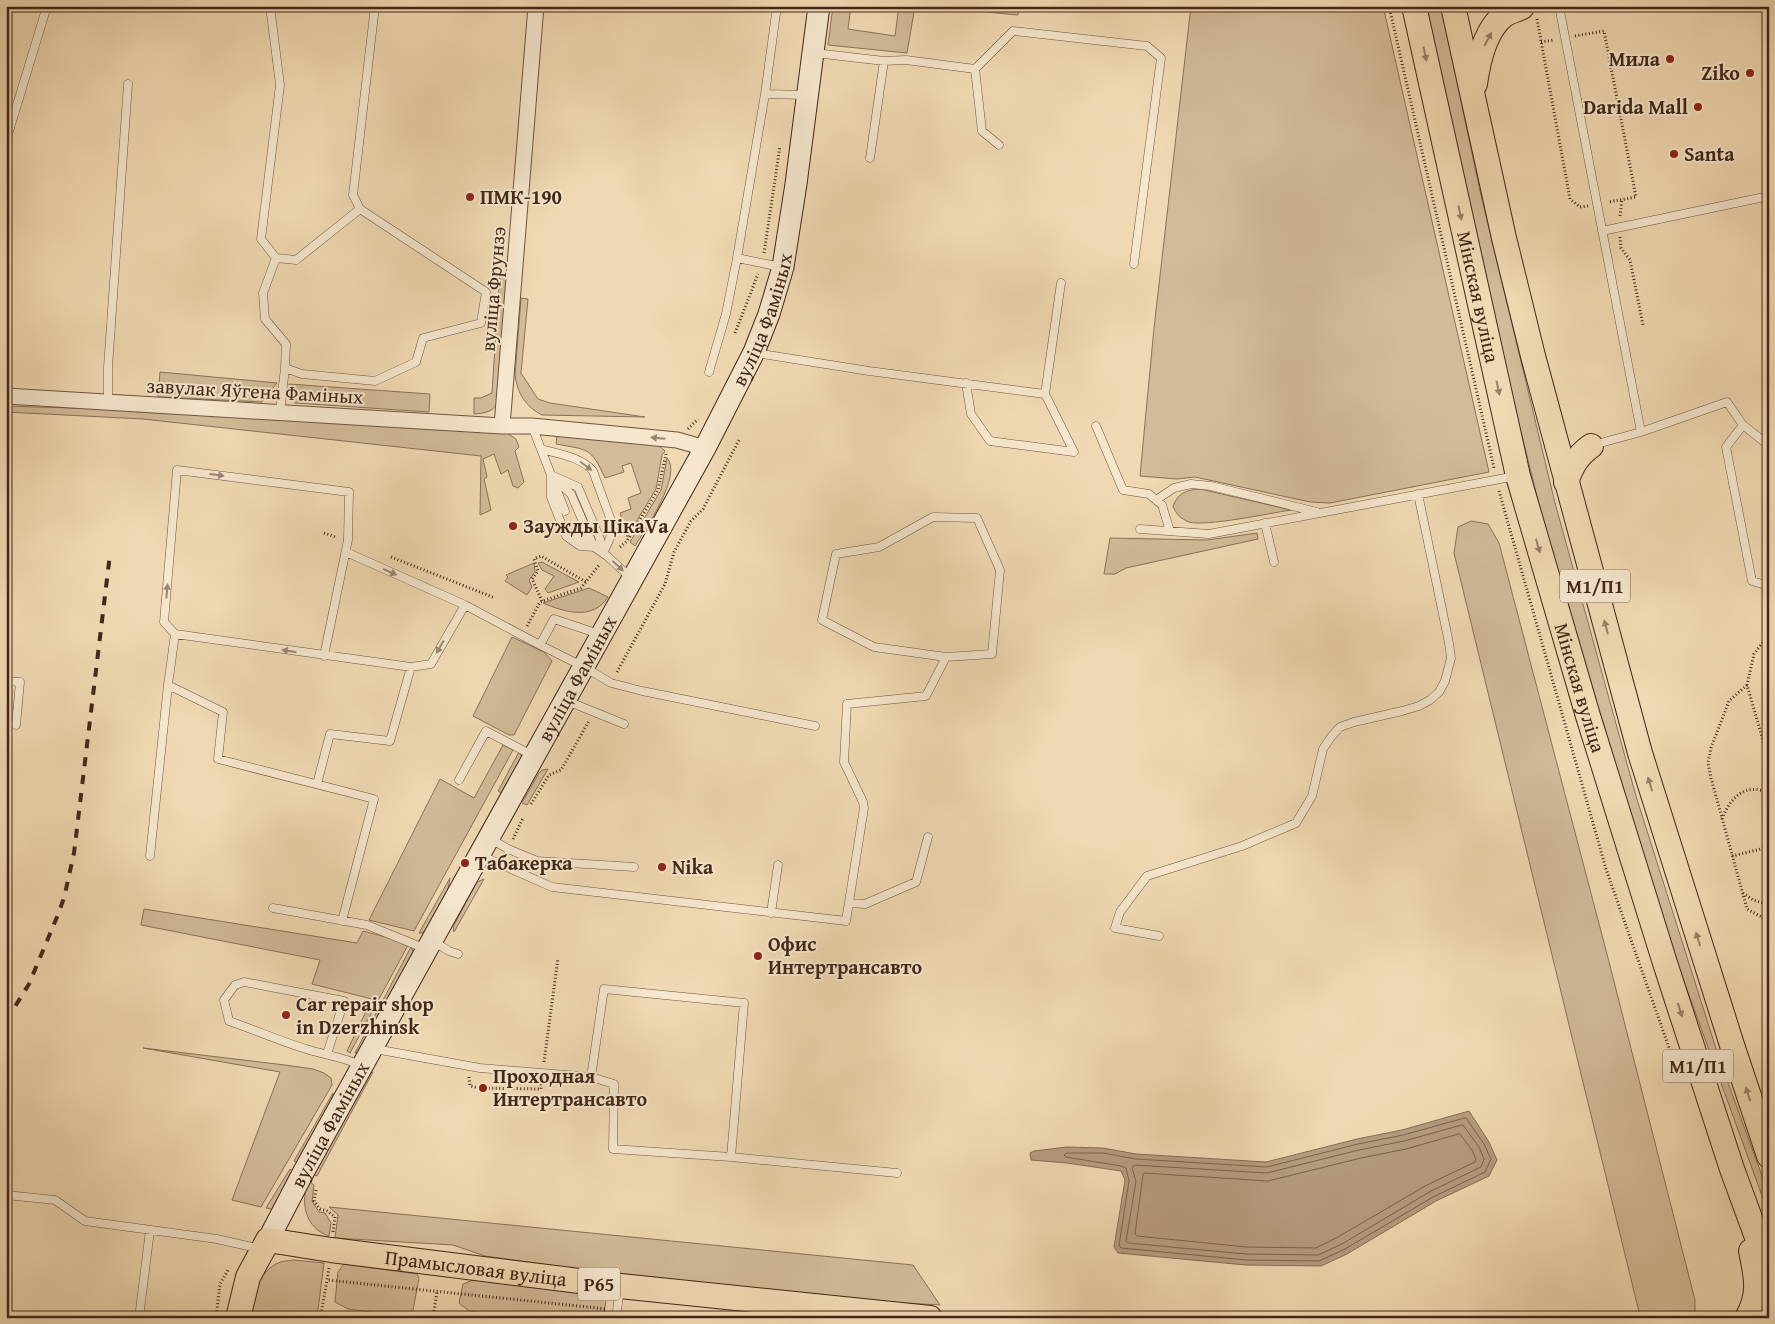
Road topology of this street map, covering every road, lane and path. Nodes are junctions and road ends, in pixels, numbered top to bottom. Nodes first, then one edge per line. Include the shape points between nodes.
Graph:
1 (48, 6) edge
2 (270, 6) edge
3 (375, 6) edge
4 (536, 6) edge
5 (777, 6) edge
6 (819, 6) edge
7 (1414, 6) edge
8 (1454, 6) edge
9 (1498, 6) edge
10 (1559, 6) edge
11 (1525, 7) edge
12 (813, 52) junction
13 (884, 62) junction
14 (975, 69) junction
15 (128, 84) dead end
16 (764, 94) junction
17 (808, 95) junction
18 (1475, 104) junction
19 (6, 141) edge
20 (999, 145) dead end
21 (870, 158) dead end
22 (1769, 196) edge
23 (1622, 199) dead end
24 (360, 208) junction
25 (1618, 227) junction
26 (1602, 230) junction
27 (276, 258) junction
28 (737, 258) junction
29 (1134, 264) dead end
30 (783, 267) junction
31 (1061, 283) dead end
32 (1643, 325) dead end
33 (754, 352) junction
34 (285, 368) junction
35 (709, 372) dead end
36 (966, 383) junction
37 (1045, 394) junction
38 (6, 396) edge
39 (108, 402) junction
40 (280, 412) junction
41 (1743, 425) junction
42 (502, 426) junction
43 (532, 426) junction
44 (1096, 426) dead end
45 (1552, 430) junction
46 (1641, 432) junction
47 (739, 440) dead end
48 (1591, 446) junction
49 (706, 448) junction
50 (541, 449) junction
51 (1769, 451) edge
52 (551, 475) junction
53 (1518, 476) junction
54 (1566, 482) junction
55 (1418, 494) junction
56 (1156, 500) junction
57 (564, 511) dead end
58 (1320, 512) junction
59 (1265, 523) junction
60 (1140, 529) dead end
61 (1170, 531) junction
62 (324, 533) dead end
63 (574, 533) dead end
64 (348, 540) junction
65 (346, 552) junction
66 (601, 552) junction
67 (384, 554) dead end
68 (1274, 562) dead end
69 (633, 580) junction
70 (586, 582) junction
71 (1769, 586) edge
72 (495, 598) dead end
73 (542, 601) junction
74 (465, 605) junction
75 (176, 634) junction
76 (1769, 634) edge
77 (602, 635) junction
78 (522, 636) junction
79 (540, 646) junction
80 (324, 656) junction
81 (946, 657) junction
82 (411, 667) junction
83 (584, 667) junction
84 (6, 681) edge
85 (611, 683) junction
86 (168, 685) junction
87 (1747, 685) junction
88 (565, 700) junction
89 (594, 713) junction
90 (624, 724) dead end
91 (16, 725) dead end
92 (815, 726) dead end
93 (534, 756) junction
94 (1769, 761) edge
95 (460, 780) dead end
96 (317, 784) junction
97 (1769, 793) edge
98 (1722, 819) junction
99 (928, 837) dead end
100 (484, 847) junction
101 (1769, 847) edge
102 (508, 849) junction
103 (150, 856) dead end
104 (1732, 856) junction
105 (778, 865) dead end
106 (634, 867) dead end
107 (1743, 893) junction
108 (849, 903) junction
109 (1769, 906) edge
110 (273, 908) dead end
111 (771, 913) junction
112 (342, 921) junction
113 (1769, 921) edge
114 (1159, 936) dead end
115 (431, 945) junction
116 (458, 954) dead end
117 (558, 958) dead end
118 (327, 1054) junction
119 (368, 1057) junction
120 (469, 1066) junction
121 (542, 1074) junction
122 (591, 1077) junction
123 (1769, 1156) edge
124 (731, 1157) junction
125 (1732, 1169) junction
126 (897, 1173) dead end
127 (6, 1195) edge
128 (150, 1230) junction
129 (266, 1245) junction
130 (1769, 1270) edge
131 (327, 1280) dead end
132 (620, 1286) junction
133 (437, 1292) dead end
134 (816, 1312) edge
135 (321, 1314) dead end
136 (924, 1317) edge
137 (139, 1318) edge
138 (238, 1318) edge
139 (433, 1318) edge
140 (616, 1318) edge
141 (1747, 1318) edge

1 - 19 lane
2 - 27 lane via 280,85 261,239
3 - 24 lane via 353,195
4 - 42 street, вуліца Фрунзэ
5 - 16 lane
6 - 12 main road, вуліца Фаміных
7 -> 53 main road, Мінская вуліца / М1/П1
8 - 18 main road, Мінская вуліца / М1/П1
9 - 11 main road
10 - 26 lane
18 -> 11 main road via 1480,54 1486,40 1505,14
12 - 13 lane
12 - 17 main road, вуліца Фаміных
13 - 14 lane via 906,60
13 - 21 lane
14 - 20 lane via 982,131
14 - 29 lane via 1013,31 1147,46 1162,58
15 - 39 lane
16 - 17 lane
16 - 28 lane
17 - 30 main road, вуліца Фаміных
18 - 45 main road, Мінская вуліца / М1/П1 via 1504,238
22 - 25 lane
23 - 25 path
24 - 27 lane via 296,260
24 - 34 lane via 486,292 481,323 423,338 416,362 375,381 302,374
25 - 26 lane
25 - 32 path via 1621,248 1630,260
26 - 46 lane
27 - 34 lane via 263,294 265,319 286,344
28 - 30 lane
28 - 35 lane via 726,314
30 - 33 main road, вуліца Фаміных
31 - 37 lane
33 - 36 lane
33 - 49 main road, вуліца Фаміных
34 - 40 lane
36 - 37 lane
36 - 37 lane via 971,414 990,441 1074,452
38 - 39 street, завулак Яўгена Фаміных
39 - 40 street, завулак Яўгена Фаміных
40 - 42 street, завулак Яўгена Фаміных
41 - 46 lane via 1727,402
41 - 51 lane via 1767,444
41 - 71 lane via 1726,447 1752,581
42 - 43 street, завулак Яўгена Фаміных
49 -> 43 street, завулак Яўгена Фаміных via 677,440
43 - 50 lane
44 - 56 lane via 1123,490 1149,494
45 - 48 main road via 1567,440
45 - 54 main road, Мінская вуліца / М1/П1
46 - 48 lane
47 - 85 path via 703,510 691,522 674,552 665,584
48 - 54 main road via 1573,463
49 - 69 main road, вуліца Фаміных
50 - 52 lane
50 -> 66 lane via 587,464 593,471 613,526
52 - 57 lane
52 - 66 lane via 571,494
52 - 66 lane via 551,497 566,536 580,546
53 - 55 lane
53 -> 125 main road, Мінская вуліца / М1/П1 via 1591,726
123 -> 54 main road, Мінская вуліца / М1/П1 via 1640,753
55 - 58 lane
55 - 114 lane via 1449,643 1450,658 1439,692 1419,706 1340,727 1323,749 1312,796 1296,823 1242,846 1148,876 1120,912 1115,928
56 - 58 lane via 1174,488 1191,484
56 - 61 lane via 1162,505
58 - 59 lane
59 - 61 lane via 1209,534
59 - 68 lane
60 - 61 lane
62 - 64 path
63 - 66 lane
64 - 65 lane
75 -> 64 lane via 164,622 177,470 349,492
65 -> 74 lane
65 - 80 lane
66 -> 69 lane
66 - 70 path
67 - 72 path
69 - 77 main road, вуліца Фаміных
70 - 73 path via 581,588
70 - 73 path via 541,556 534,559 538,571 532,579
73 - 78 path
74 - 78 lane
74 -> 82 lane via 431,664
80 -> 75 lane
75 - 86 lane
76 - 87 path via 1754,654
77 - 79 lane via 554,619
77 - 83 main road, вуліца Фаміных
78 - 79 lane
79 - 83 lane
80 - 82 lane
81 - 81 lane via 992,654 1000,570 977,518 933,517 879,547 836,554 822,620 874,646
81 - 108 lane via 926,696 847,704 844,762 864,808
82 - 96 lane via 390,741 330,734
83 - 85 lane
83 - 88 main road, вуліца Фаміных
84 - 91 lane via 20,682
85 - 92 lane
86 - 96 lane via 223,712 218,759
86 - 103 lane
87 - 94 path
87 - 98 path via 1729,701 1708,763
88 - 89 lane
88 - 93 main road, вуліца Фаміных
89 - 90 lane
89 - 102 path via 561,770 549,774
93 - 95 lane via 486,730
93 - 100 main road, вуліца Фаміных
96 - 112 lane via 374,799
97 - 98 path via 1756,790 1736,794
98 - 104 path
99 - 108 lane via 916,882 865,904
100 - 102 lane
100 - 111 lane via 552,887
100 - 115 main road, вуліца Фаміных
101 - 104 path
102 - 106 lane via 538,861
104 - 107 path
105 - 111 lane
107 - 109 path
107 - 113 path via 1747,909
108 - 111 lane via 846,921
110 - 112 lane
112 - 115 lane via 367,925 412,942
115 - 116 lane
115 - 119 main road, вуліца Фаміных
117 - 121 path
118 - 118 lane via 344,1001 244,982 235,984 224,1000 229,1021 307,1050
118 - 119 lane via 350,1060
119 - 120 lane
119 - 129 main road, вуліца Фаміных
120 - 121 lane
120 - 121 path via 470,1086 479,1088 540,1090
121 - 122 lane
122 - 124 lane via 614,1084 612,1149
122 - 124 lane via 604,989 744,1003
124 - 126 lane
125 - 130 main road, Мінская вуліца / М1/П1
125 - 141 main road via 1758,1280
127 - 128 lane via 55,1200 85,1221
128 - 129 lane
128 - 137 lane
129 - 132 main road, Прамысловая вуліца / Р65 via 331,1250
129 - 138 main road, вуліца Фаміных via 248,1277
131 - 135 path
132 - 134 main road, Прамысловая вуліца / Р65
132 - 140 lane
133 - 139 path
134 - 136 main road, Прамысловая вуліца / Р65

